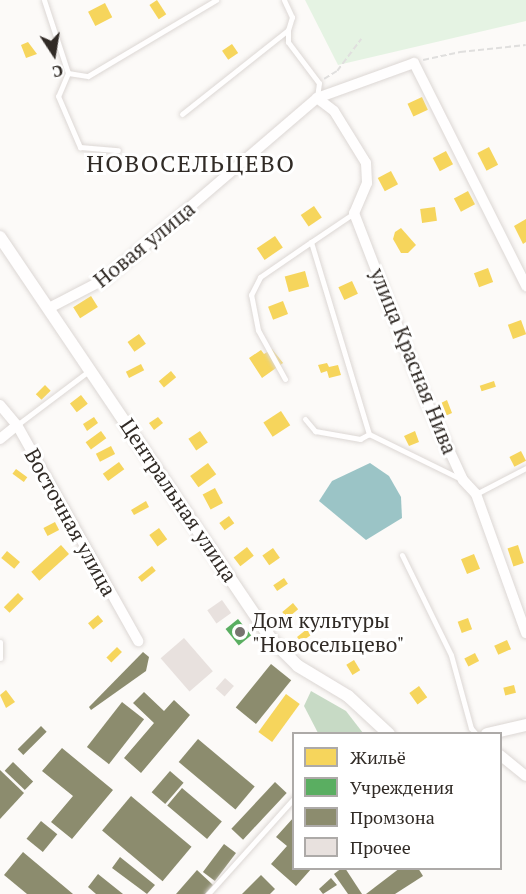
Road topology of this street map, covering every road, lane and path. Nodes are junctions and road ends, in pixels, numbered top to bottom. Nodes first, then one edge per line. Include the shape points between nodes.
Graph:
1 (44, 0) edge
2 (216, 0) edge
3 (284, 0) edge
4 (288, 30) junction
5 (361, 39) dead end
6 (526, 45) edge
7 (414, 63) junction
8 (68, 73) junction
9 (318, 83) junction
10 (317, 98) junction
11 (182, 114) dead end
12 (118, 150) dead end
13 (354, 213) junction
14 (0, 237) edge
15 (311, 242) junction
16 (526, 286) edge
17 (51, 307) junction
18 (92, 369) junction
19 (285, 379) dead end
20 (0, 405) edge
21 (305, 419) dead end
22 (17, 425) junction
23 (369, 434) junction
24 (0, 440) edge
25 (526, 468) edge
26 (463, 480) junction
27 (476, 494) junction
28 (402, 555) dead end
29 (526, 633) edge
30 (138, 641) dead end
31 (0, 642) edge
32 (0, 658) edge
33 (526, 725) edge
34 (387, 732) edge
35 (474, 732) edge
36 (496, 732) edge
37 (502, 755) edge
38 (526, 776) edge
39 (292, 800) edge
40 (208, 894) edge

1 - 8 lane
2 - 8 lane via 88,76
3 - 4 lane via 292,17
4 - 9 lane via 288,42
4 - 11 lane
5 - 9 path via 337,70
6 - 7 path via 460,52
7 - 10 street, Новая улица
7 - 16 street
8 - 12 lane via 58,96 80,147
9 - 10 lane
10 - 13 street via 334,111 366,163 367,183
10 - 17 street, Новая улица via 107,278
13 - 15 lane
13 - 26 street, улица Красная Нива via 426,400
14 - 17 street, Центральная улица
15 - 19 lane via 260,277 251,295 258,330
15 - 23 lane
17 - 18 street, Центральная улица
18 - 22 lane
18 - 34 street, Центральная улица via 271,639 298,666 348,696
20 - 22 street, Восточная улица
21 - 23 lane via 315,431 360,439
22 - 24 street
22 - 30 street, Восточная улица
23 - 26 lane
25 - 27 lane
26 - 27 street, улица Красная Нива
27 - 29 street, улица Красная Нива
28 - 35 lane via 451,655
31 - 32 lane
33 - 36 street
37 - 38 street
39 - 40 lane

